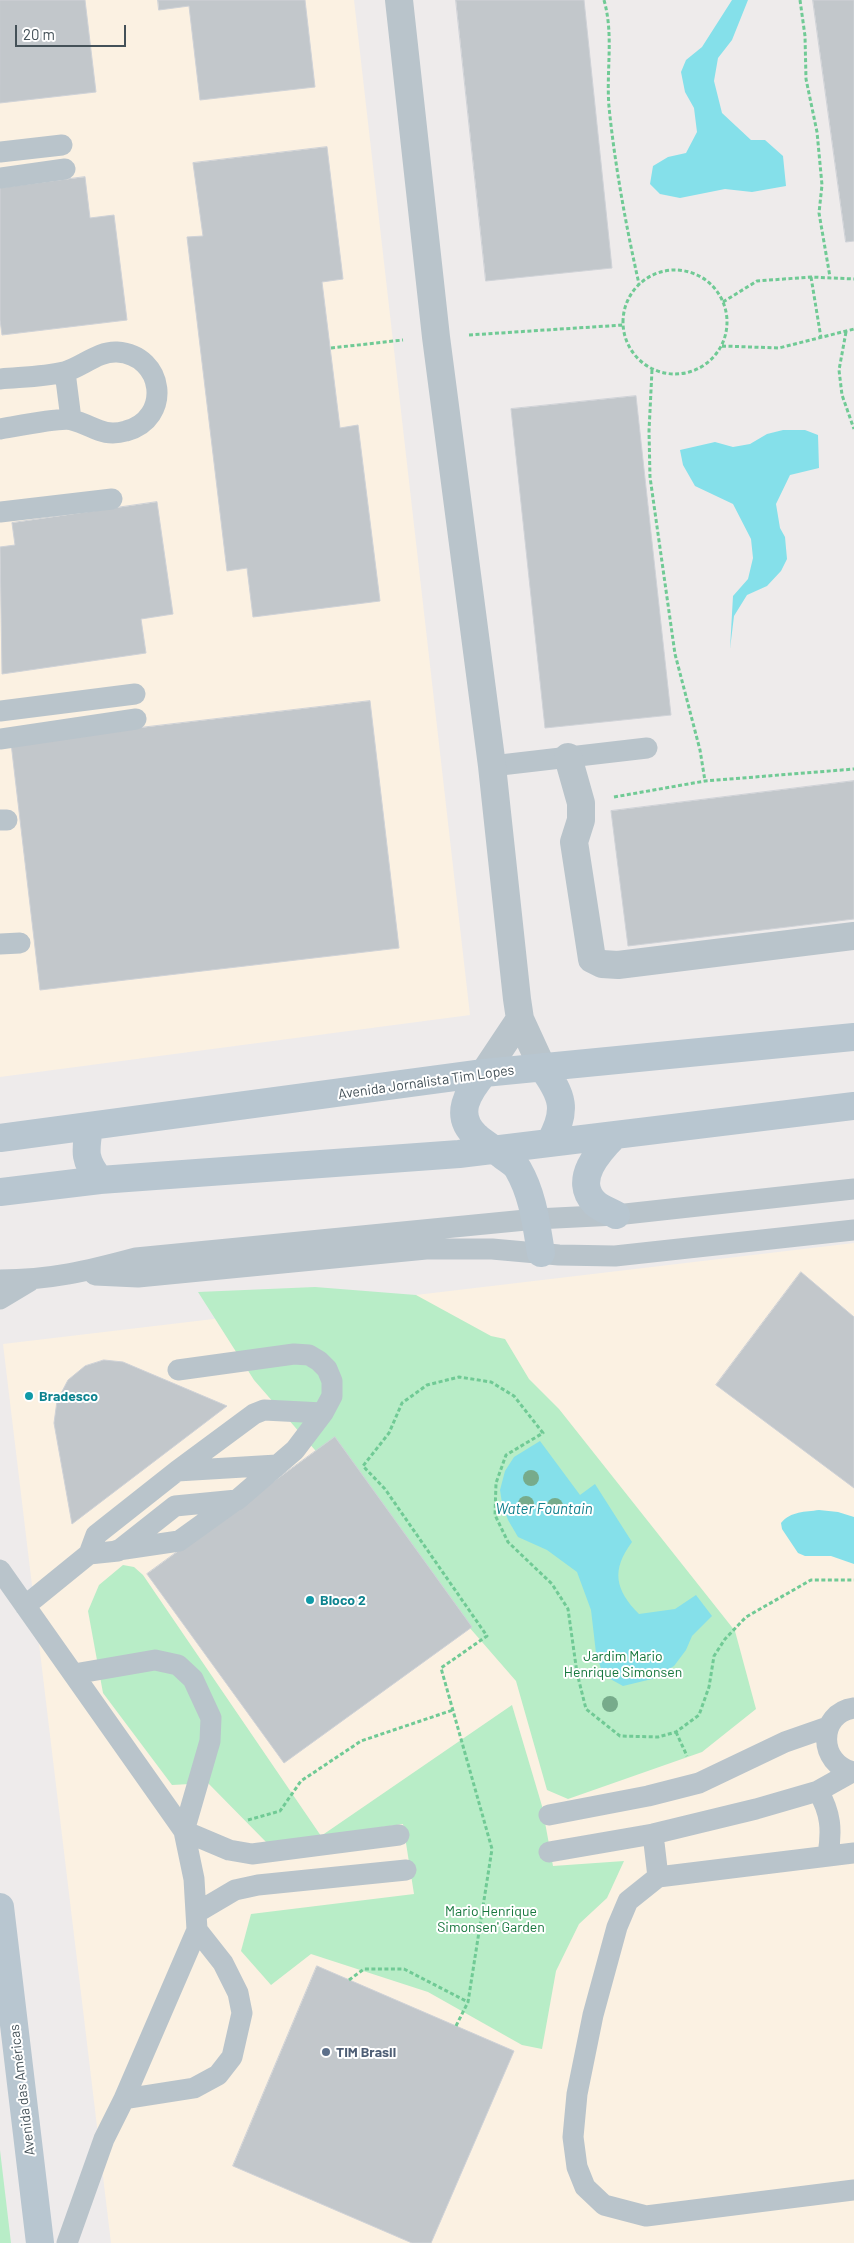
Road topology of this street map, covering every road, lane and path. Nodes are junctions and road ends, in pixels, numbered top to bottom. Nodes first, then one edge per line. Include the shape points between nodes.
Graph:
1 (399, 0) edge
2 (604, 0) edge
3 (800, 0) edge
4 (62, 145) dead end
5 (0, 152) edge
6 (65, 169) dead end
7 (0, 178) edge
8 (811, 276) junction
9 (830, 277) junction
10 (854, 279) edge
11 (639, 284) junction
12 (723, 302) junction
13 (623, 326) junction
14 (854, 329) edge
15 (846, 332) junction
16 (436, 337) junction
17 (821, 338) junction
18 (722, 346) junction
19 (330, 348) dead end
20 (652, 370) junction
21 (65, 372) junction
22 (0, 379) edge
23 (71, 419) junction
24 (0, 429) edge
25 (854, 429) edge
26 (112, 499) dead end
27 (0, 512) edge
28 (135, 694) dead end
29 (0, 711) edge
30 (136, 719) dead end
31 (0, 739) edge
32 (647, 748) dead end
33 (568, 757) junction
34 (492, 766) junction
35 (854, 769) edge
36 (706, 781) junction
37 (582, 803) junction
38 (854, 936) edge
39 (520, 1018) junction
40 (854, 1037) edge
41 (542, 1067) junction
42 (484, 1073) junction
43 (854, 1106) edge
44 (88, 1128) junction
45 (615, 1135) junction
46 (0, 1138) edge
47 (550, 1142) junction
48 (494, 1149) junction
49 (100, 1180) junction
50 (854, 1189) edge
51 (0, 1192) edge
52 (616, 1215) junction
53 (536, 1219) junction
54 (854, 1230) edge
55 (541, 1253) junction
56 (77, 1274) junction
57 (0, 1280) edge
58 (31, 1280) junction
59 (0, 1299) edge
60 (178, 1370) dead end
61 (322, 1413) junction
62 (277, 1465) junction
63 (177, 1471) junction
64 (237, 1500) junction
65 (118, 1550) junction
66 (89, 1554) junction
67 (0, 1570) edge
68 (854, 1580) edge
69 (26, 1606) junction
70 (74, 1674) junction
71 (854, 1708) edge
72 (453, 1710) junction
73 (828, 1727) junction
74 (853, 1772) edge
75 (818, 1791) junction
76 (549, 1816) dead end
77 (243, 1821) dead end
78 (184, 1832) junction
79 (653, 1834) junction
80 (399, 1835) dead end
81 (549, 1852) dead end
82 (854, 1853) edge
83 (828, 1855) junction
84 (406, 1870) dead end
85 (658, 1877) junction
86 (0, 1907) edge
87 (197, 1921) junction
88 (348, 1980) dead end
89 (468, 2002) junction
90 (456, 2026) dead end
91 (124, 2099) junction
92 (854, 2190) edge
93 (40, 2243) edge
94 (67, 2243) edge

1 - 16 street
2 - 11 path via 610,38 609,105 625,219
3 - 9 path via 806,79 818,132 822,185 819,213
4 - 5 lane
6 - 7 lane
8 - 9 path
8 - 12 path via 757,281
8 - 17 path
9 - 10 path
11 - 12 path via 656,273 675,270 695,274 712,285
11 - 13 path via 627,300
12 - 18 path via 727,325
13 - 16 path
13 - 20 path via 636,358
14 - 15 path
15 - 17 path
15 - 25 path via 838,370
16 - 19 path
16 - 34 street
17 - 18 path via 779,348
18 - 20 path via 709,362 692,372 672,375
20 - 36 path via 650,477 675,654
21 - 22 lane
21 - 23 lane
21 - 23 lane via 99,355 115,352 132,354 147,364 156,381 157,406 148,419 128,431 112,434
23 - 24 lane
26 - 27 lane
28 - 29 lane
30 - 31 lane
32 - 33 lane
33 - 34 lane
33 - 37 street
34 - 39 street
35 - 36 path
36 - 37 path
37 - 38 street via 574,842 592,959 602,964 618,965
39 - 41 street
39 - 42 street
40 - 41 street, Avenida Jornalista Tim Lopes
41 - 42 street, Avenida Jornalista Tim Lopes
41 - 47 street via 561,1096 562,1103 560,1126
42 - 44 street, Avenida Jornalista Tim Lopes
42 - 48 street via 470,1090 465,1119 476,1137
43 - 45 street
44 - 46 street, Avenida Jornalista Tim Lopes
44 - 49 street via 88,1167
45 - 47 street
45 - 52 street via 600,1150 586,1174 586,1189 595,1203
47 - 48 street
48 - 49 street
48 - 53 street via 517,1167 531,1196
49 - 51 street
50 - 52 lane
52 - 53 lane
53 - 55 street
53 - 56 lane via 136,1258
54 - 55 lane via 615,1256
55 - 56 lane via 426,1249 138,1277
56 - 58 lane
57 - 58 lane
58 - 59 lane
60 - 61 lane via 294,1354 309,1355 320,1361 332,1381 332,1396
61 - 62 lane via 295,1450
61 - 63 lane via 264,1410
62 - 63 lane
62 - 64 lane
63 - 66 lane via 96,1535
64 - 65 lane via 179,1541
64 - 65 lane via 175,1506
65 - 66 lane
66 - 69 lane
67 - 69 lane
68 - 72 path via 811,1580 746,1617 714,1656 709,1687 699,1715 676,1732 658,1737 620,1736 586,1709 577,1673 568,1608 552,1584 508,1542 495,1516 496,1483 506,1455 543,1433 514,1396 491,1382 459,1377 427,1385 402,1403 390,1433 363,1466 385,1489 487,1636 441,1668
69 - 70 lane
70 - 78 lane
70 - 78 lane via 155,1660 178,1665 194,1679 211,1718 210,1741
71 - 73 lane via 840,1712
72 - 77 path via 361,1741 301,1781 280,1810
72 - 89 path via 492,1849
73 - 74 lane via 826,1742 830,1757
73 - 76 lane via 784,1742 699,1783
74 - 75 lane
75 - 79 lane
75 - 83 lane via 830,1819
78 - 80 lane via 229,1850 252,1854
78 - 87 lane via 194,1879
79 - 81 lane
79 - 85 lane
82 - 83 lane
83 - 85 lane
84 - 87 lane via 258,1884 235,1890
85 - 92 lane via 628,1901 617,1927 593,2015 577,2094 573,2137 577,2167 584,2187 604,2205 646,2216
86 - 93 street, Avenida das Américas
87 - 91 lane
87 - 91 lane via 238,1993 242,2013 232,2057 218,2075 194,2088
88 - 89 path via 364,1969 404,1969
89 - 90 path
91 - 94 lane via 104,2139

